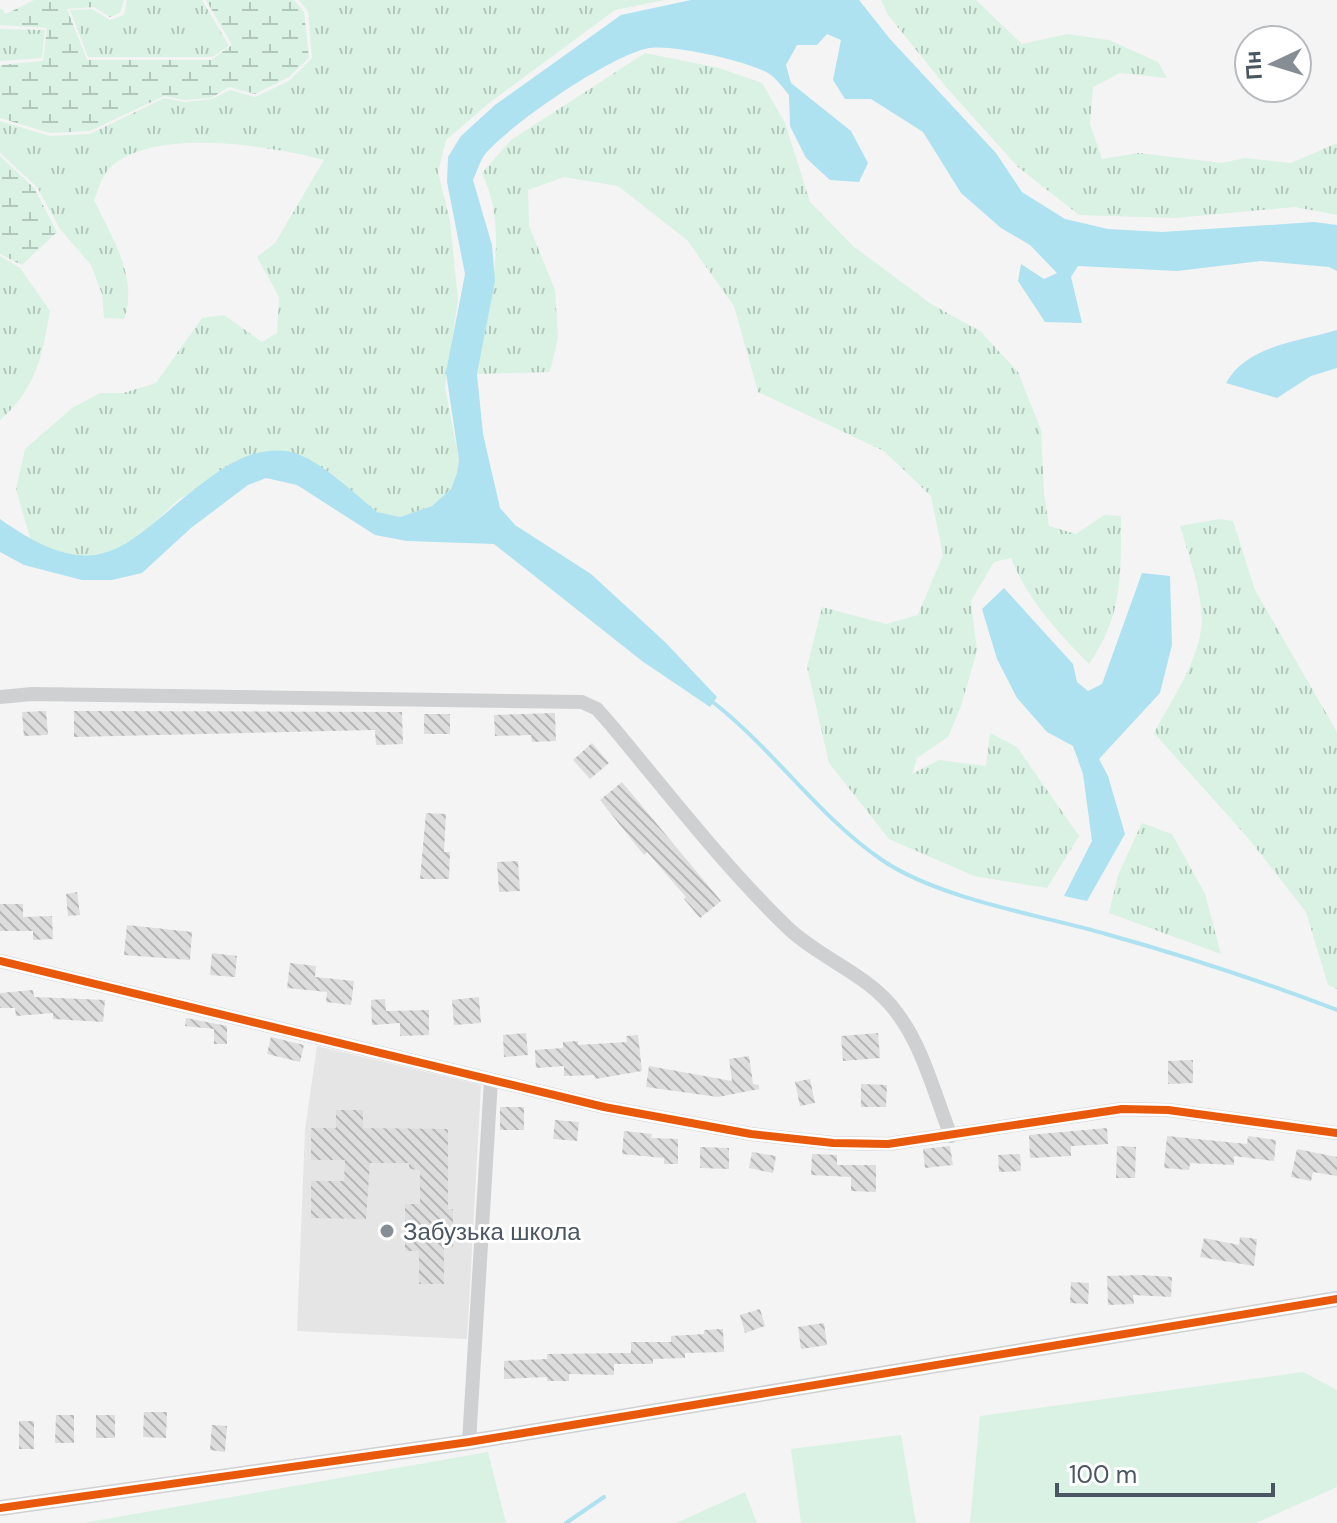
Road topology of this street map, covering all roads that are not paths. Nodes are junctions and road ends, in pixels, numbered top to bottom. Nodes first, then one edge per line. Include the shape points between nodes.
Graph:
1 (0, 697) edge
2 (0, 961) edge
3 (491, 1080) junction
4 (1337, 1133) edge
5 (951, 1136) junction
6 (1337, 1299) edge
7 (469, 1442) junction
8 (0, 1508) edge

1 - 5 street via 582,702 597,709 790,930 860,977 897,1012
2 - 3 street
3 - 5 street via 751,1134 888,1144
3 - 7 street
4 - 5 street via 1168,1110 1122,1109
6 - 7 street
7 - 8 street

